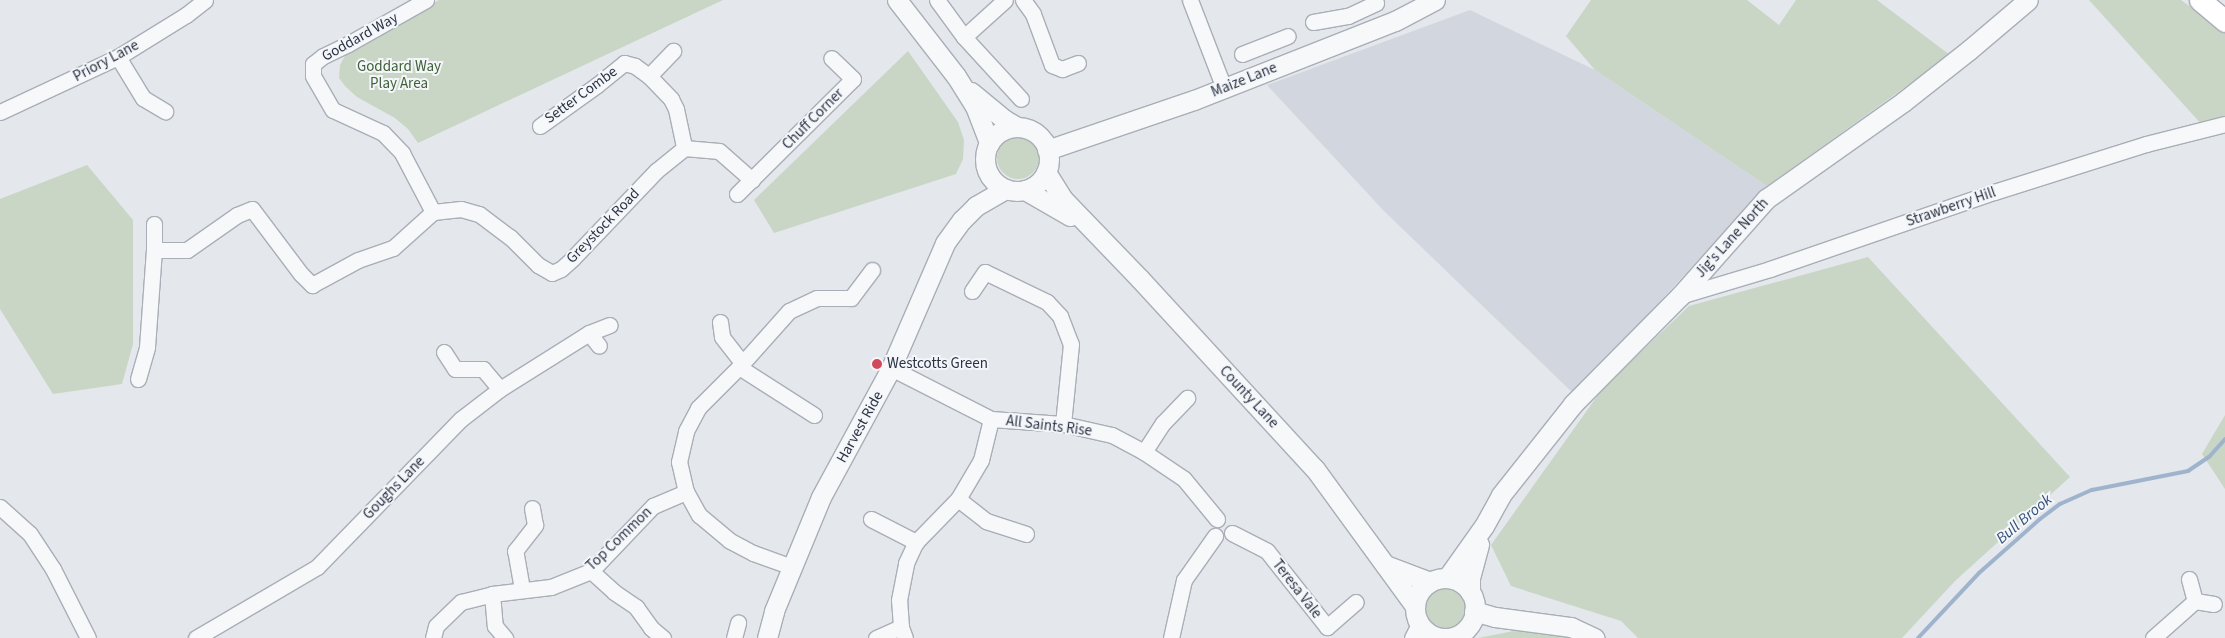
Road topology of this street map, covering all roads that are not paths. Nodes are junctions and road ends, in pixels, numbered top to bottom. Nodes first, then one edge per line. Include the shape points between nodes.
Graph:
1 (205, 0) edge
2 (426, 0) edge
3 (898, 0) edge
4 (936, 0) edge
5 (1005, 0) edge
6 (1023, 0) edge
7 (1190, 0) edge
8 (1436, 0) edge
9 (2028, 0) edge
10 (2200, 0) edge
11 (1376, 3) dead end
12 (1348, 16) junction
13 (2225, 21) edge
14 (1313, 22) dead end
15 (1288, 36) dead end
16 (964, 37) junction
17 (1356, 37) junction
18 (1270, 45) junction
19 (673, 51) dead end
20 (1242, 54) dead end
21 (118, 58) junction
22 (831, 58) dead end
23 (1078, 63) dead end
24 (1278, 67) junction
25 (649, 76) junction
26 (956, 76) junction
27 (1224, 88) junction
28 (1020, 99) dead end
29 (165, 111) dead end
30 (0, 112) edge
31 (2225, 124) edge
32 (540, 126) dead end
33 (1017, 127) junction
34 (989, 143) junction
35 (684, 148) junction
36 (1047, 150) junction
37 (987, 171) junction
38 (1046, 172) junction
39 (752, 180) junction
40 (1006, 189) junction
41 (1025, 190) junction
42 (737, 194) dead end
43 (433, 212) junction
44 (962, 220) junction
45 (154, 224) dead end
46 (1101, 239) junction
47 (154, 250) junction
48 (872, 270) dead end
49 (972, 291) dead end
50 (1680, 296) junction
51 (720, 322) dead end
52 (610, 325) dead end
53 (589, 333) junction
54 (599, 346) dead end
55 (444, 352) dead end
56 (741, 365) junction
57 (891, 368) junction
58 (138, 379) dead end
59 (500, 389) junction
60 (1187, 398) dead end
61 (814, 415) dead end
62 (991, 419) junction
63 (1063, 424) junction
64 (1144, 452) junction
65 (686, 492) junction
66 (958, 499) junction
67 (0, 507) edge
68 (532, 508) dead end
69 (871, 518) dead end
70 (1217, 519) junction
71 (1484, 526) junction
72 (1232, 533) junction
73 (1026, 534) dead end
74 (1215, 536) junction
75 (916, 542) junction
76 (1385, 565) junction
77 (792, 567) junction
78 (591, 571) junction
79 (2189, 579) dead end
80 (1438, 580) junction
81 (522, 590) junction
82 (1470, 592) junction
83 (492, 594) junction
84 (2195, 601) junction
85 (1356, 602) dead end
86 (2214, 604) dead end
87 (1474, 611) junction
88 (738, 623) dead end
89 (1415, 623) edge
90 (1536, 623) junction
91 (1466, 629) junction
92 (903, 633) edge
93 (88, 638) edge
94 (196, 638) edge
95 (433, 638) edge
96 (505, 638) edge
97 (663, 638) edge
98 (734, 638) edge
99 (767, 638) edge
100 (876, 638) edge
101 (1171, 638) edge
102 (1444, 638) edge
103 (1595, 638) edge
104 (2153, 638) edge

1 - 21 street, Priory Lane
2 - 43 street, Goddard Way via 323,56 313,64 313,76 333,110 384,134 402,153
3 - 26 street
4 - 16 street
5 - 16 street
6 - 23 street via 1033,14 1052,66 1062,68
7 - 27 street
8 - 17 street, Maize Lane
9 - 50 street, Jig's Lane North via 1903,102 1766,199
10 - 13 main road
11 - 12 street
12 - 14 street
12 - 17 street
15 - 18 street
16 - 28 street
17 - 24 street, Maize Lane
18 - 20 street
18 - 24 street
19 - 25 street
21 - 29 street via 143,98
21 - 30 street, Priory Lane
22 - 39 street, Chuff Corner via 853,79
24 - 27 street, Maize Lane
25 - 32 street, Setter Combe via 624,63
25 - 35 street, Setter Combe via 673,104
26 - 33 street via 980,101
26 - 34 street via 975,106
27 - 36 street, Maize Lane
31 - 50 street, Strawberry Hill via 2146,144
33 - 34 street via 996,134
33 - 36 street via 1037,135
34 - 37 street via 984,158
35 - 39 street via 719,152
35 - 43 street, Greystock Road via 656,172 572,259 552,273 538,265 510,237 479,214 461,209
36 - 38 street
37 - 40 street via 994,182
37 - 44 street, Harvest Ride
38 - 41 street via 1038,184
38 - 46 street, County Lane via 1062,198
39 - 42 street
40 - 41 street
40 - 44 street, Harvest Ride via 976,206
41 - 46 street, County Lane
43 - 47 street via 392,248 358,260 312,285 252,209 237,215 188,250
44 - 57 street, Harvest Ride via 939,255
45 - 47 street
46 - 76 street, County Lane via 1315,469
47 - 58 street via 147,348
48 - 56 street via 851,298 817,298 789,310
49 - 63 street via 985,272 1047,302 1060,316 1071,344
50 - 71 street, Jig's Lane North via 1574,404 1500,495
51 - 56 street via 722,337
52 - 53 street, Goughs Lane
53 - 54 street
53 - 59 street, Goughs Lane
55 - 59 street via 455,369 483,369
56 - 61 street
56 - 65 street via 698,408 686,431 679,462
57 - 62 street, All Saints Rise
57 - 77 street, Harvest Ride via 821,497
59 - 94 street, Goughs Lane via 461,420 317,567
60 - 64 street via 1163,423
62 - 63 street, All Saints Rise
62 - 66 street via 981,460
63 - 64 street, All Saints Rise via 1112,435
64 - 70 street, All Saints Rise via 1184,479
65 - 77 street via 699,515 720,534 753,553
65 - 78 street, Top Common via 653,506
66 - 73 street via 986,521
66 - 75 street
67 - 93 street via 30,534 53,568
68 - 81 street via 535,525 515,551
69 - 75 street
70 - 72 street, All Saints Rise via 1228,520 1233,525
70 - 74 street via 1212,525
71 - 80 street, Jig's Lane North
71 - 82 street, Jig's Lane North via 1474,557
72 - 74 street via 1225,539
72 - 85 street, Teresa Vale via 1267,551 1327,627
74 - 101 street via 1184,580
75 - 92 street via 906,563 899,600
76 - 80 street
76 - 89 street, County Lane
77 - 99 street, Harvest Ride
78 - 81 street, Top Common via 551,587
78 - 97 street via 636,607
79 - 84 street
80 - 82 street via 1461,583
80 - 89 street via 1418,594
81 - 83 street, Top Common
82 - 87 street
83 - 95 street, Top Common via 461,602 436,626
83 - 96 street via 495,626
84 - 86 street
84 - 104 street
87 - 90 street
87 - 91 street
88 - 98 street
89 - 102 street via 1434,636
90 - 91 street
90 - 103 street via 1571,627
91 - 102 street
92 - 100 street

